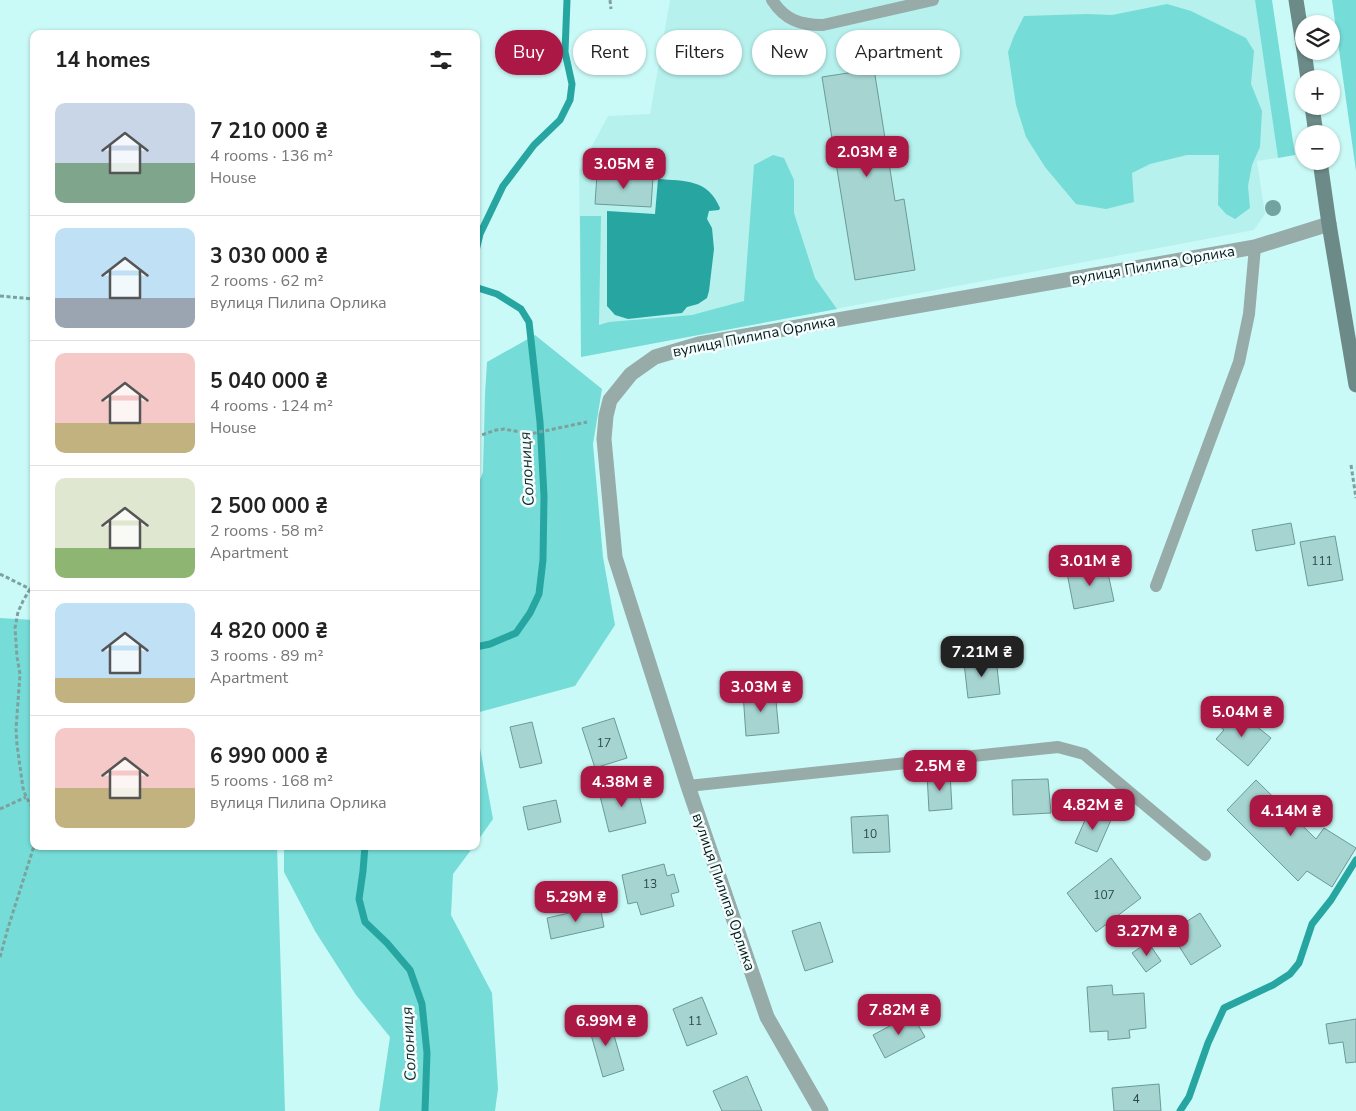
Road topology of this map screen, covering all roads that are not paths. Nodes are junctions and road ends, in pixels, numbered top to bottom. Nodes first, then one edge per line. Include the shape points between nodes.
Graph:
1 (772, 0) edge
2 (933, 0) edge
3 (1296, 0) edge
4 (1298, 15) edge
5 (1321, 170) edge
6 (1329, 224) junction
7 (1255, 247) junction
8 (1356, 385) edge
9 (1156, 586) dead end
10 (688, 786) junction
11 (1205, 855) dead end
12 (822, 1111) edge

1 - 2 lane via 790,18 807,25 823,25
3 - 4 street
5 - 6 street
6 - 7 street, вулиця Пилипа Орлика
6 - 8 street
7 - 9 lane via 1249,314 1239,362
7 - 10 street, вулиця Пилипа Орлика via 699,344 655,357 631,374 610,400 606,416 604,439 615,557
10 - 11 lane via 1058,747 1084,754
10 - 12 street, вулиця Пилипа Орлика via 767,1017

